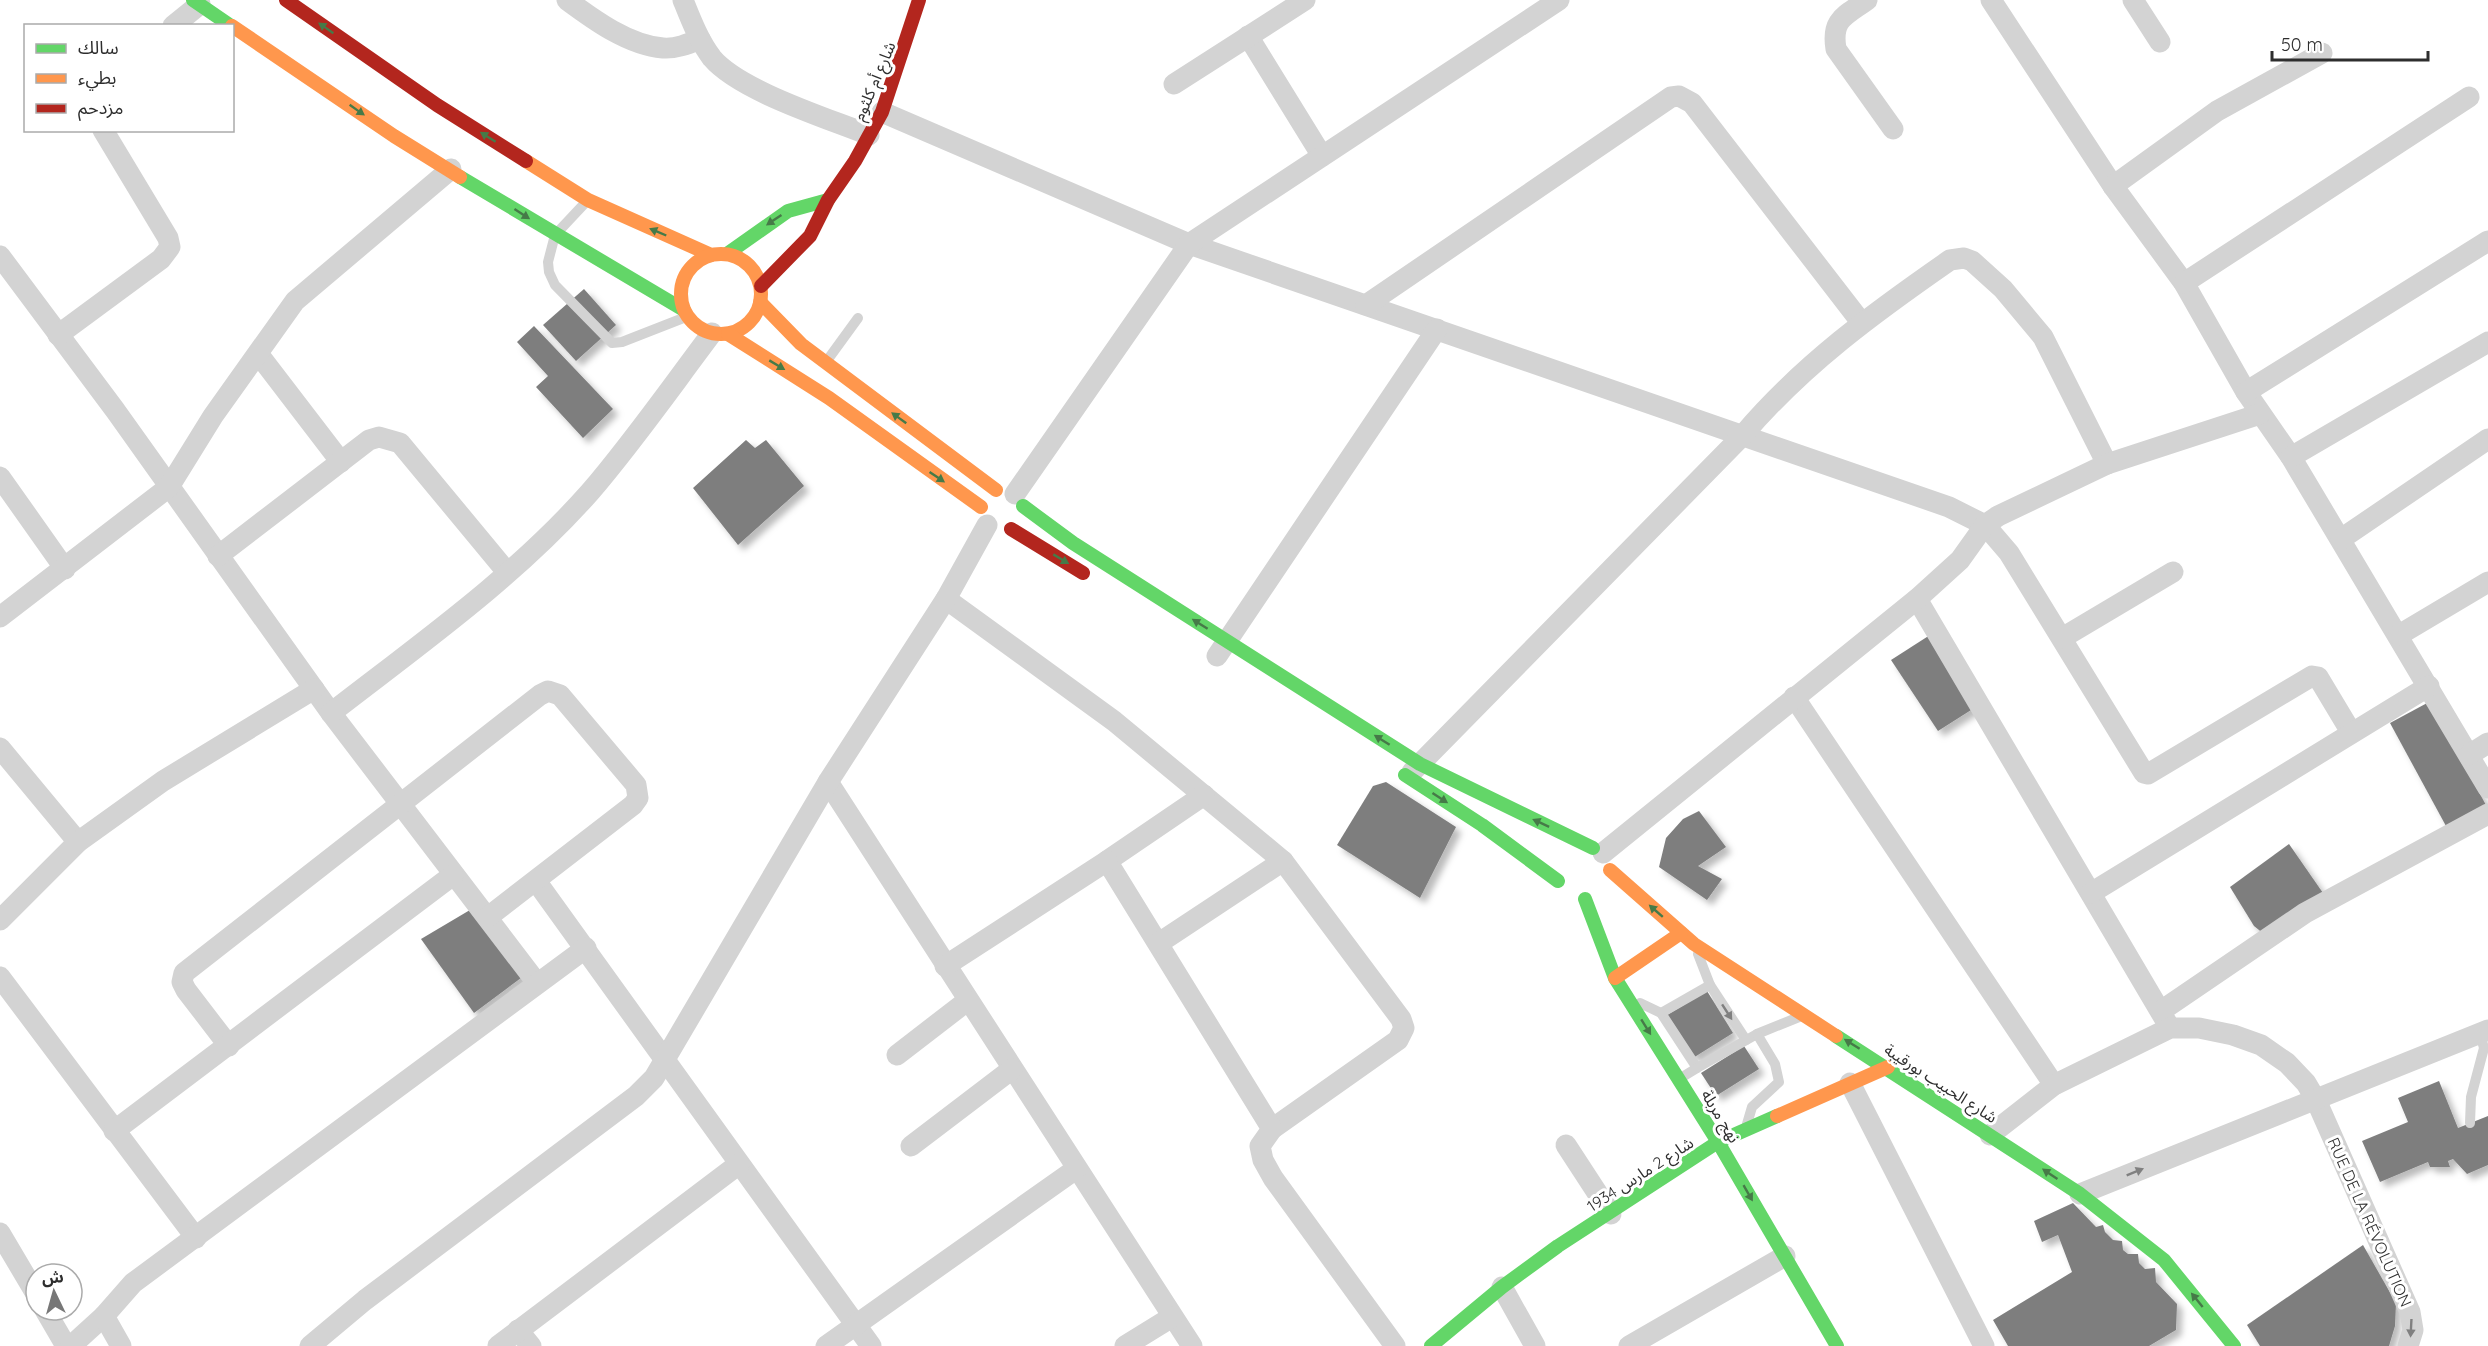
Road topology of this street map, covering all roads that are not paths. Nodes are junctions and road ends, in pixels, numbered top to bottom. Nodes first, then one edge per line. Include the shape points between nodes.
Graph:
1 (286, 0) edge
2 (567, 0) edge
3 (683, 0) edge
4 (919, 0) edge
5 (1305, 0) edge
6 (1559, 0) edge
7 (1867, 0) edge
8 (1991, 0) edge
9 (2133, 0) edge
10 (196, 2) edge
11 (175, 24) edge
12 (229, 24) edge
13 (234, 27) edge
14 (1248, 36) junction
15 (700, 39) junction
16 (2160, 42) dead end
17 (2322, 52) dead end
18 (1174, 84) dead end
19 (2469, 96) dead end
20 (882, 111) junction
21 (1893, 129) dead end
22 (105, 132) edge
23 (869, 135) junction
24 (1322, 156) junction
25 (451, 169) junction
26 (2113, 186) junction
27 (588, 200) junction
28 (828, 200) junction
29 (555, 235) junction
30 (2488, 241) edge
31 (1189, 244) junction
32 (727, 254) junction
33 (711, 255) junction
34 (0, 256) edge
35 (2184, 283) junction
36 (761, 286) junction
37 (760, 302) junction
38 (1366, 305) junction
39 (686, 313) junction
40 (858, 318) dead end
41 (1861, 322) junction
42 (1437, 329) junction
43 (720, 334) junction
44 (58, 335) junction
45 (2488, 342) edge
46 (259, 355) junction
47 (817, 374) junction
48 (2246, 392) junction
49 (2260, 414) junction
50 (1743, 435) junction
51 (2488, 439) edge
52 (2291, 457) junction
53 (341, 462) junction
54 (2107, 464) junction
55 (0, 477) edge
56 (169, 487) junction
57 (1011, 497) junction
58 (984, 516) junction
59 (1985, 525) junction
60 (1011, 529) junction
61 (2341, 539) junction
62 (218, 556) junction
63 (65, 569) junction
64 (507, 572) junction
65 (2174, 572) dead end
66 (1095, 580) dead end
67 (2488, 582) edge
68 (946, 599) junction
69 (1917, 599) junction
70 (0, 617) edge
71 (2399, 635) junction
72 (2062, 638) junction
73 (1219, 652) junction
74 (2429, 686) junction
75 (314, 689) junction
76 (1794, 697) junction
77 (331, 713) junction
78 (2351, 732) junction
79 (2488, 743) edge
80 (0, 748) edge
81 (2469, 755) junction
82 (1408, 770) junction
83 (828, 782) junction
84 (2488, 788) edge
85 (1204, 795) junction
86 (400, 806) junction
87 (2488, 814) edge
88 (78, 842) junction
89 (1602, 857) junction
90 (1107, 861) junction
91 (1283, 861) junction
92 (453, 875) junction
93 (536, 881) junction
94 (1581, 892) junction
95 (2091, 893) junction
96 (488, 917) junction
97 (0, 920) edge
98 (1681, 933) junction
99 (1160, 943) junction
100 (1694, 944) junction
101 (586, 948) junction
102 (945, 966) junction
103 (0, 977) edge
104 (1616, 978) junction
105 (537, 983) junction
106 (1710, 985) junction
107 (1628, 998) junction
108 (967, 1001) junction
109 (1661, 1013) junction
110 (1805, 1014) junction
111 (2166, 1020) junction
112 (2484, 1032) edge
113 (1757, 1034) junction
114 (1746, 1040) junction
115 (229, 1046) junction
116 (897, 1056) dead end
117 (665, 1061) junction
118 (1888, 1067) junction
119 (1697, 1068) junction
120 (1012, 1069) junction
121 (1679, 1079) junction
122 (1850, 1083) junction
123 (2054, 1085) junction
124 (2316, 1101) junction
125 (2470, 1123) dead end
126 (1272, 1129) junction
127 (114, 1131) junction
128 (1746, 1131) junction
129 (1990, 1135) junction
130 (1718, 1142) junction
131 (1566, 1145) dead end
132 (911, 1146) dead end
133 (739, 1164) junction
134 (1076, 1169) junction
135 (2080, 1194) junction
136 (1611, 1214) junction
137 (0, 1233) edge
138 (196, 1238) junction
139 (1785, 1256) junction
140 (24, 1274) edge
141 (1502, 1287) junction
142 (104, 1316) junction
143 (1172, 1317) junction
144 (52, 1322) edge
145 (854, 1324) junction
146 (525, 1338) edge
147 (2226, 1344) edge
148 (66, 1346) edge
149 (71, 1346) edge
150 (121, 1346) edge
151 (311, 1346) edge
152 (498, 1346) edge
153 (826, 1346) edge
154 (871, 1346) edge
155 (1125, 1346) edge
156 (1192, 1346) edge
157 (1395, 1346) edge
158 (1431, 1346) edge
159 (1535, 1346) edge
160 (1629, 1346) edge
161 (1837, 1346) edge
162 (1984, 1346) edge
163 (2408, 1346) edge

27 -> 1 main road via 437,105
2 - 15 street via 624,37 663,48
3 - 15 street
4 - 20 main road, شارع أم كلثوم
5 - 14 street
6 - 24 street
7 - 21 street via 1838,21 1833,33 1836,50
8 - 26 street
9 - 16 street
10 - 11 street
10 - 12 main road
13 -> 25 main road
14 - 18 street
14 - 24 street
15 - 23 street via 713,58 753,87
17 - 26 street via 2217,111
19 - 35 street
20 - 23 main road, شارع أم كلثوم
20 - 31 street
22 - 44 street via 170,247 161,259
23 - 28 main road, شارع أم كلثوم
24 - 31 street
25 -> 29 main road
25 - 46 street via 296,301
26 - 35 street
27 - 29 lane
33 -> 27 main road
28 -> 32 main road via 788,211
28 - 36 main road, شارع أم كلثوم via 810,236
29 - 39 main road
29 - 39 lane via 548,262 555,285 607,340 621,342
30 - 48 street
31 - 38 street
31 - 57 street
32 - 33 main road
32 - 36 main road via 754,271
33 - 39 main road via 699,261 685,277 681,297
34 - 44 street
35 - 48 street
36 - 37 main road
37 - 43 main road via 751,322
37 - 47 main road via 801,344
38 - 41 street via 1671,97 1679,96 1692,102
38 - 42 street
39 - 43 main road via 698,327
40 - 47 lane
41 - 50 street via 1774,398
41 - 54 street via 1950,260 1972,261 2003,289 2043,338
42 - 50 street
42 - 73 street
43 -> 47 main road
43 - 64 street via 590,492
44 - 56 street
45 - 52 street
46 - 53 street
46 - 56 street via 213,416
57 -> 47 main road
47 -> 58 main road
48 - 49 street
49 - 52 street
49 - 54 street
50 - 59 street via 1950,507
50 - 82 street
51 - 61 street
52 - 61 street
53 - 62 street
53 - 64 street via 369,440 380,437 400,443
54 - 59 street
55 - 63 street
56 - 62 street
56 - 63 street
57 - 58 main road via 989,494
57 - 60 main road via 1023,515
73 -> 57 main road
58 - 60 main road via 999,531
58 - 68 street
59 - 69 street via 1960,560
59 - 72 street via 2009,553
60 -> 66 main road
61 - 71 street
62 - 75 street
63 - 70 street
64 - 77 street
65 - 72 street
67 - 71 street
68 - 83 street
68 - 85 street via 1114,721
69 - 76 street
69 - 95 street
71 - 74 street
72 - 78 street via 2144,773 2312,676 2318,677
82 -> 73 main road
74 - 78 street
74 - 81 street
75 - 77 street
75 - 88 street via 163,781
76 - 89 street
76 - 123 street
77 - 86 street
78 - 95 street
79 - 81 street
80 - 88 street
81 - 84 street
89 -> 82 main road, شارع الحبيب بورقيبة via 1488,799
82 -> 94 main road
83 - 102 street
83 - 117 street
85 - 90 street
85 - 91 street
86 - 92 street
86 - 93 street via 540,694 554,692 636,785 638,798
86 - 115 street via 184,973 182,982 186,990
87 - 111 street via 2305,913
88 - 97 street
89 - 94 main road
89 - 94 main road via 1584,846 1562,857
98 -> 89 main road, شارع الحبيب بورقيبة
90 - 99 street
90 - 102 street
91 - 99 street
91 - 126 street via 1404,1028 1398,1040
92 - 96 street
92 - 115 street
93 - 96 street
93 - 101 street
94 - 104 main road, نهج مربلة
95 - 111 street
96 - 105 street
98 - 100 main road, شارع الحبيب بورقيبة
98 - 104 main road
99 - 126 street
100 - 106 lane
100 - 110 main road, شارع الحبيب بورقيبة
101 - 105 street
101 - 117 street
102 - 108 street
103 - 127 street
104 - 107 main road, نهج مربلة
105 - 138 street
106 - 109 lane
106 -> 114 lane
107 - 109 lane
107 -> 121 main road, نهج مربلة
108 - 116 street
108 - 120 street
109 - 119 lane
110 - 113 lane
118 -> 110 main road, شارع الحبيب بورقيبة
111 - 123 street
111 - 124 street, RUE DE LA RÉVOLUTION via 2261,1045 2287,1063
112 - 124 street
112 - 125 lane via 2484,1048 2470,1097
113 - 114 lane
113 - 128 lane via 1775,1064 1779,1082 1752,1107
114 - 119 lane
115 - 127 street
117 - 133 street
117 - 151 street via 636,1096 365,1300
118 - 122 main road, شارع 2 مارس 1934
118 - 129 main road, شارع الحبيب بورقيبة
119 - 121 lane
120 - 132 street
120 - 134 street
121 - 130 main road, نهج مربلة
122 - 128 main road, شارع 2 مارس 1934
122 - 162 street
123 - 129 street
135 -> 124 street
124 -> 163 street, RUE DE LA RÉVOLUTION via 2410,1312 2413,1330
126 - 157 street via 1260,1146 1263,1161
127 - 138 street
128 - 130 main road, شارع 2 مارس 1934
135 -> 129 main road, شارع الحبيب بورقيبة
130 - 136 main road, شارع 2 مارس 1934
130 -> 139 main road, نهج مربلة
131 - 136 street
133 - 145 street
133 - 146 street
134 - 143 street
134 - 145 street
147 -> 135 main road, شارع الحبيب بورقيبة via 2164,1260
136 - 141 main road, شارع 2 مارس 1934
137 - 140 street
138 - 142 street via 133,1283
139 - 160 street
139 - 161 main road, نهج مربلة
141 - 158 main road, شارع 2 مارس 1934
141 - 159 street
142 - 149 street
142 - 150 street
143 - 155 street
143 - 156 street
144 - 148 street
145 - 153 street
145 - 154 street
146 - 152 street

